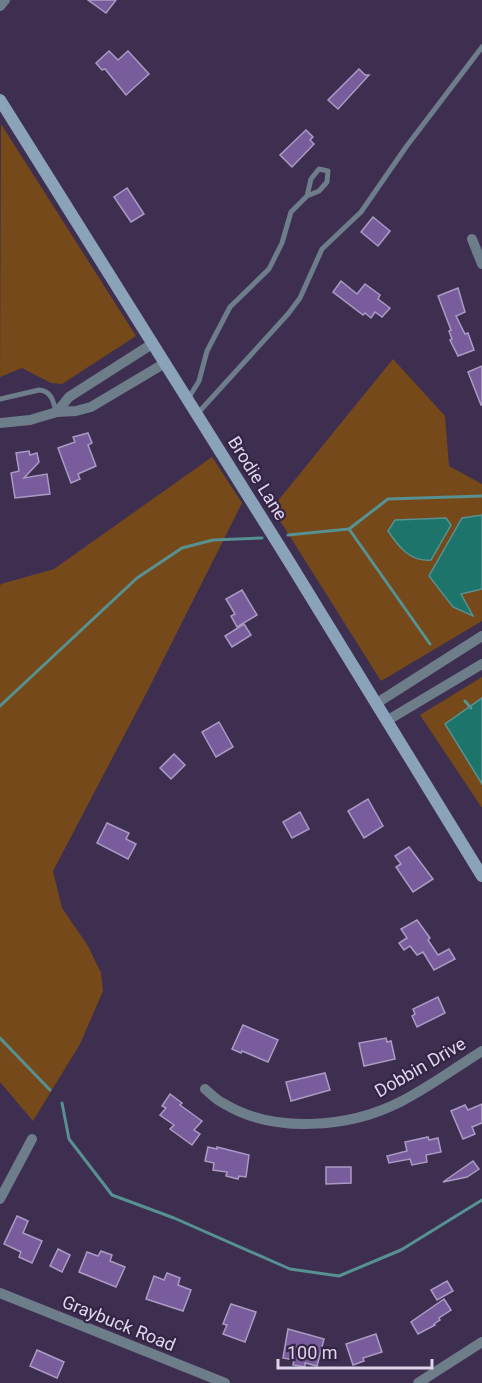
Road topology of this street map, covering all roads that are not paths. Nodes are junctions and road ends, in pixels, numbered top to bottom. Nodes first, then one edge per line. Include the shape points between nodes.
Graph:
1 (5, 0) edge
2 (0, 6) edge
3 (482, 46) edge
4 (0, 100) edge
5 (307, 196) junction
6 (472, 239) dead end
7 (482, 264) edge
8 (152, 344) junction
9 (165, 363) junction
10 (0, 399) edge
11 (188, 399) junction
12 (57, 412) junction
13 (197, 414) junction
14 (0, 423) edge
15 (482, 636) edge
16 (482, 664) edge
17 (377, 703) junction
18 (387, 720) junction
19 (482, 876) edge
20 (482, 1051) edge
21 (205, 1089) dead end
22 (32, 1139) dead end
23 (0, 1199) edge
24 (0, 1293) edge
25 (482, 1342) edge
26 (225, 1383) edge
27 (418, 1383) edge

1 - 2 street
3 - 13 lane via 361,212 322,249 300,298 288,314
4 - 8 main road, Brodie Lane
5 - 5 lane via 327,182 328,171 319,169 311,179
5 - 11 lane via 291,212 269,269 230,307
6 - 7 street
8 - 9 main road, Brodie Lane
8 - 12 street via 69,397
9 - 11 main road, Brodie Lane
9 - 12 street via 91,407
10 - 12 lane via 45,391
11 - 13 main road, Brodie Lane
12 - 14 street
13 - 17 main road, Brodie Lane
15 - 17 street
16 - 18 street
17 - 18 main road, Brodie Lane
18 - 19 main road, Brodie Lane
20 - 21 street, Dobbin Drive via 400,1102 360,1118 327,1124 290,1124 255,1117 221,1103
22 - 23 street
24 - 26 street, Graybuck Road
25 - 27 street

